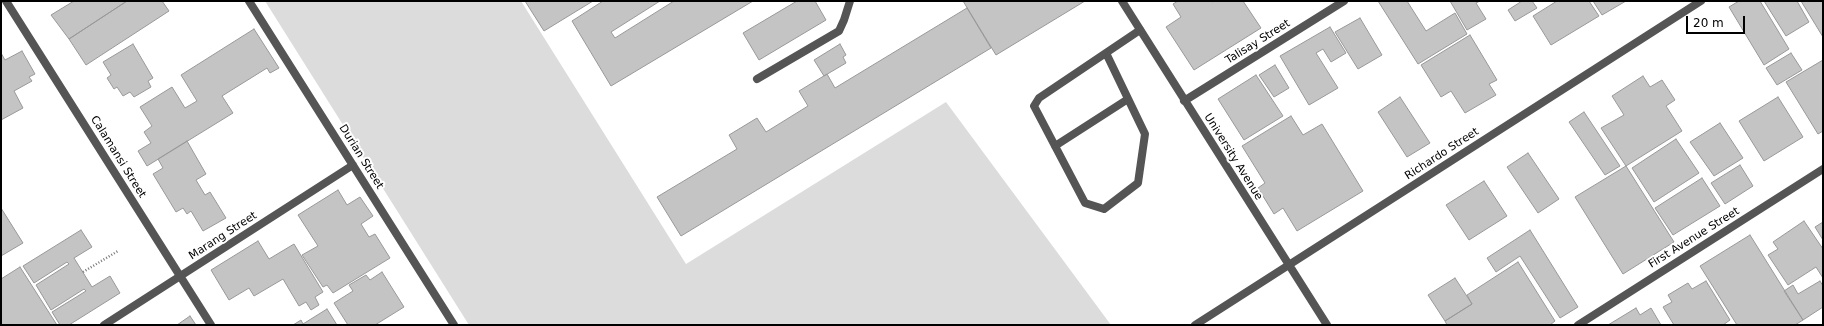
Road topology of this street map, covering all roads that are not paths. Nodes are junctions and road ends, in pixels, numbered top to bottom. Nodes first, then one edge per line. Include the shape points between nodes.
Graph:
1 (6, 1) edge
2 (249, 1) edge
3 (850, 1) edge
4 (1122, 1) edge
5 (1344, 1) edge
6 (1701, 1) edge
7 (1140, 30) junction
8 (1106, 53) junction
9 (757, 79) dead end
10 (1128, 99) junction
11 (1184, 101) junction
12 (1055, 146) junction
13 (353, 165) junction
14 (1823, 169) edge
15 (1289, 266) junction
16 (180, 276) junction
17 (104, 325) edge
18 (211, 325) edge
19 (454, 325) edge
20 (1195, 325) edge
21 (1327, 325) edge
22 (1578, 325) edge

1 - 16 street, Calamansi Street
2 - 13 street, Durian Street
3 - 9 street via 839,31
4 - 7 street, University Avenue
5 - 11 street, Talisay Street
6 - 15 street, Richardo Street
7 - 8 street
7 - 11 street, University Avenue
8 - 10 street
8 - 12 street via 1039,98 1034,106
10 - 12 street
10 - 12 street via 1145,134 1138,183 1104,209 1085,203
11 - 15 street, University Avenue
13 - 16 street, Marang Street
13 - 19 street, Durian Street
14 - 22 street, First Avenue Street
15 - 20 street, Richardo Street
15 - 21 street, University Avenue
16 - 17 street, Marang Street
16 - 18 street, Calamansi Street

